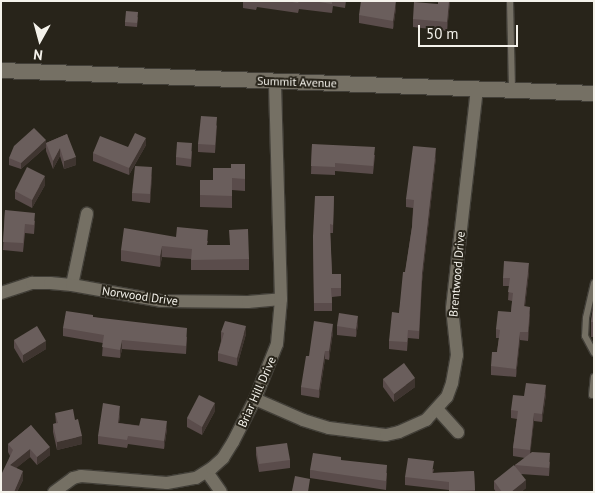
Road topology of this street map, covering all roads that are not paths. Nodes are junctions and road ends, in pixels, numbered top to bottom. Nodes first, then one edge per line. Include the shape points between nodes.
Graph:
1 (510, 1) edge
2 (1, 70) edge
3 (275, 81) junction
4 (477, 88) junction
5 (512, 90) junction
6 (594, 93) edge
7 (87, 214) dead end
8 (594, 283) edge
9 (72, 285) junction
10 (1, 293) edge
11 (281, 300) junction
12 (594, 353) edge
13 (594, 377) edge
14 (592, 395) dead end
15 (255, 399) junction
16 (438, 410) junction
17 (458, 432) dead end
18 (208, 472) junction
19 (54, 492) edge
20 (221, 492) edge

1 - 5 lane
2 - 3 main road, Summit Avenue
3 - 4 main road, Summit Avenue
3 - 11 street, Briar Hill Drive
4 - 5 main road, Summit Avenue
4 - 16 street, Brentwood Drive via 452,308 456,369 447,397
5 - 6 main road, Summit Avenue
7 - 9 street
8 - 12 lane via 585,336
9 - 10 street, Norwood Drive via 32,283
9 - 11 street, Norwood Drive via 161,301
11 - 15 street, Briar Hill Drive via 277,344
13 - 14 lane
15 - 16 street, Brentwood Drive via 302,420 372,435 399,432 426,420
15 - 18 street, Briar Hill Drive via 223,458
16 - 17 street
18 - 19 street, Briar Hill Drive via 196,478 167,483 82,476 72,478
18 - 20 street

